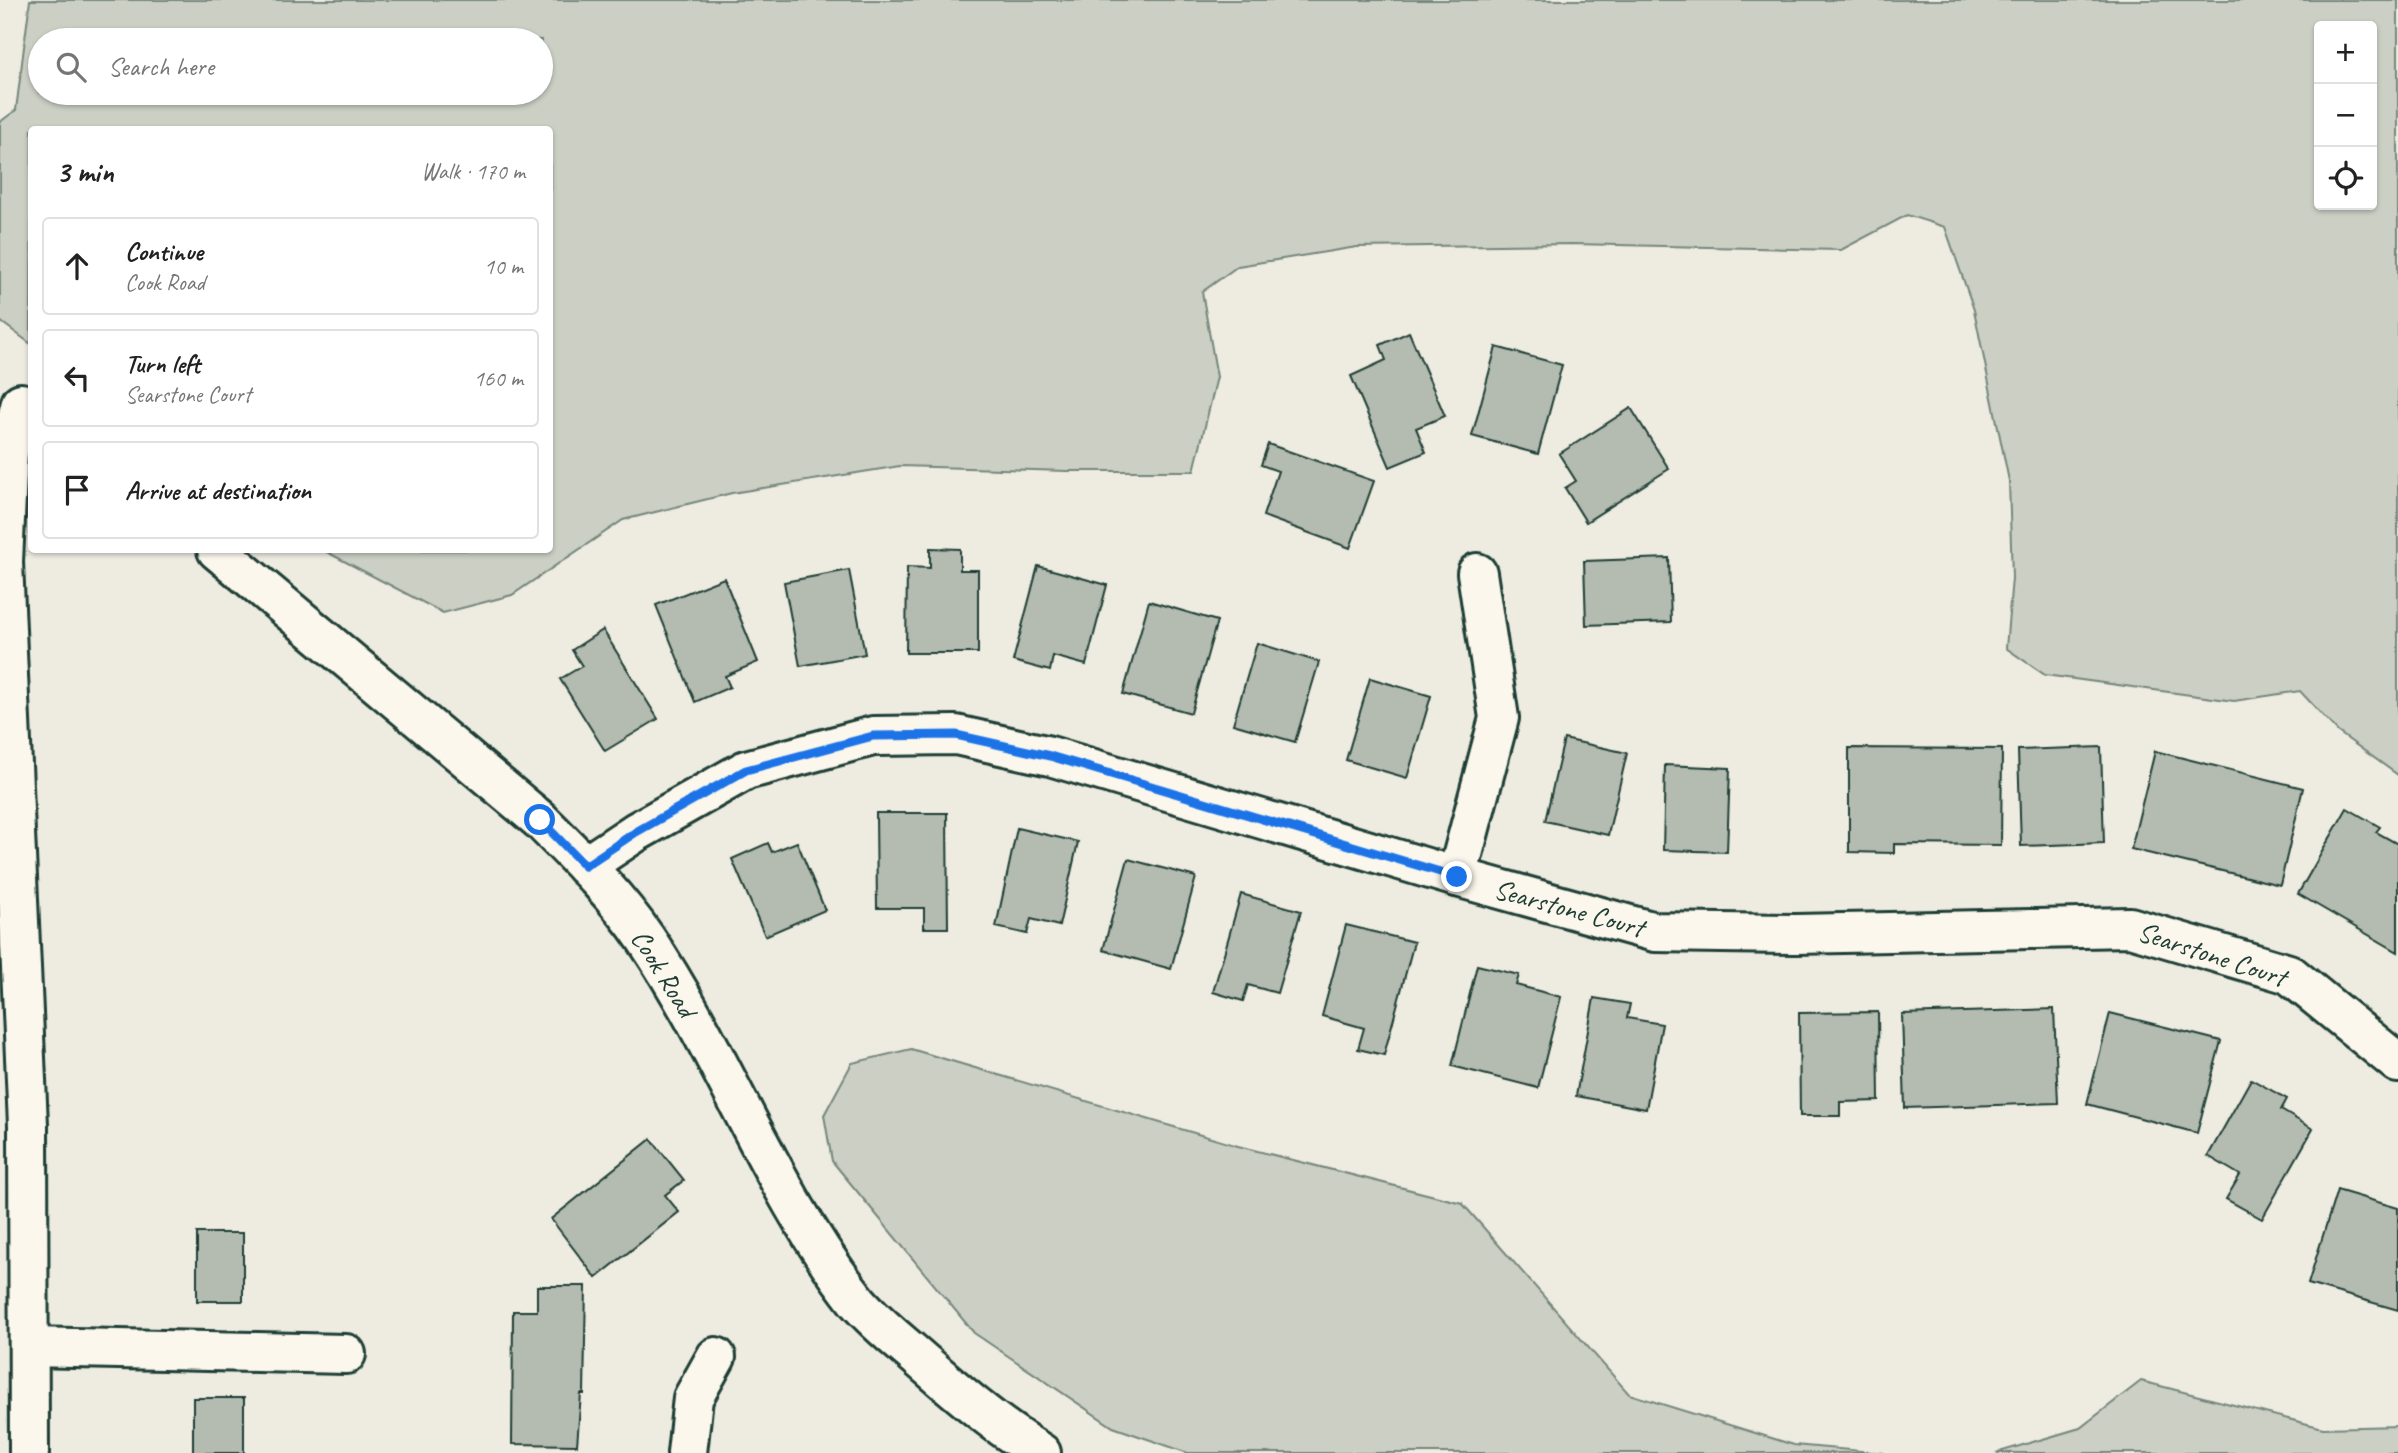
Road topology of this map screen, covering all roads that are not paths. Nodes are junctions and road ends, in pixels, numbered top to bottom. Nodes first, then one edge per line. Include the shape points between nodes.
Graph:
1 (18, 401) edge
2 (220, 553) edge
3 (1477, 573) dead end
4 (585, 866) junction
5 (1457, 877) junction
6 (2398, 1063) edge
7 (29, 1347) junction
8 (346, 1354) dead end
9 (716, 1357) dead end
10 (29, 1453) edge
11 (687, 1453) edge
12 (1041, 1453) edge

1 - 7 street via 8,454 3,562 28,1125
2 - 4 street, Cook Road via 540,820
3 - 5 street via 1499,718
4 - 5 street, Searstone Court via 746,770 873,736 956,735 1050,756
4 - 12 street, Cook Road via 662,964 781,1182 860,1304 950,1386
5 - 6 street, Searstone Court via 1655,932 2130,927 2289,974
7 - 8 street
7 - 10 street
9 - 11 street via 693,1398

